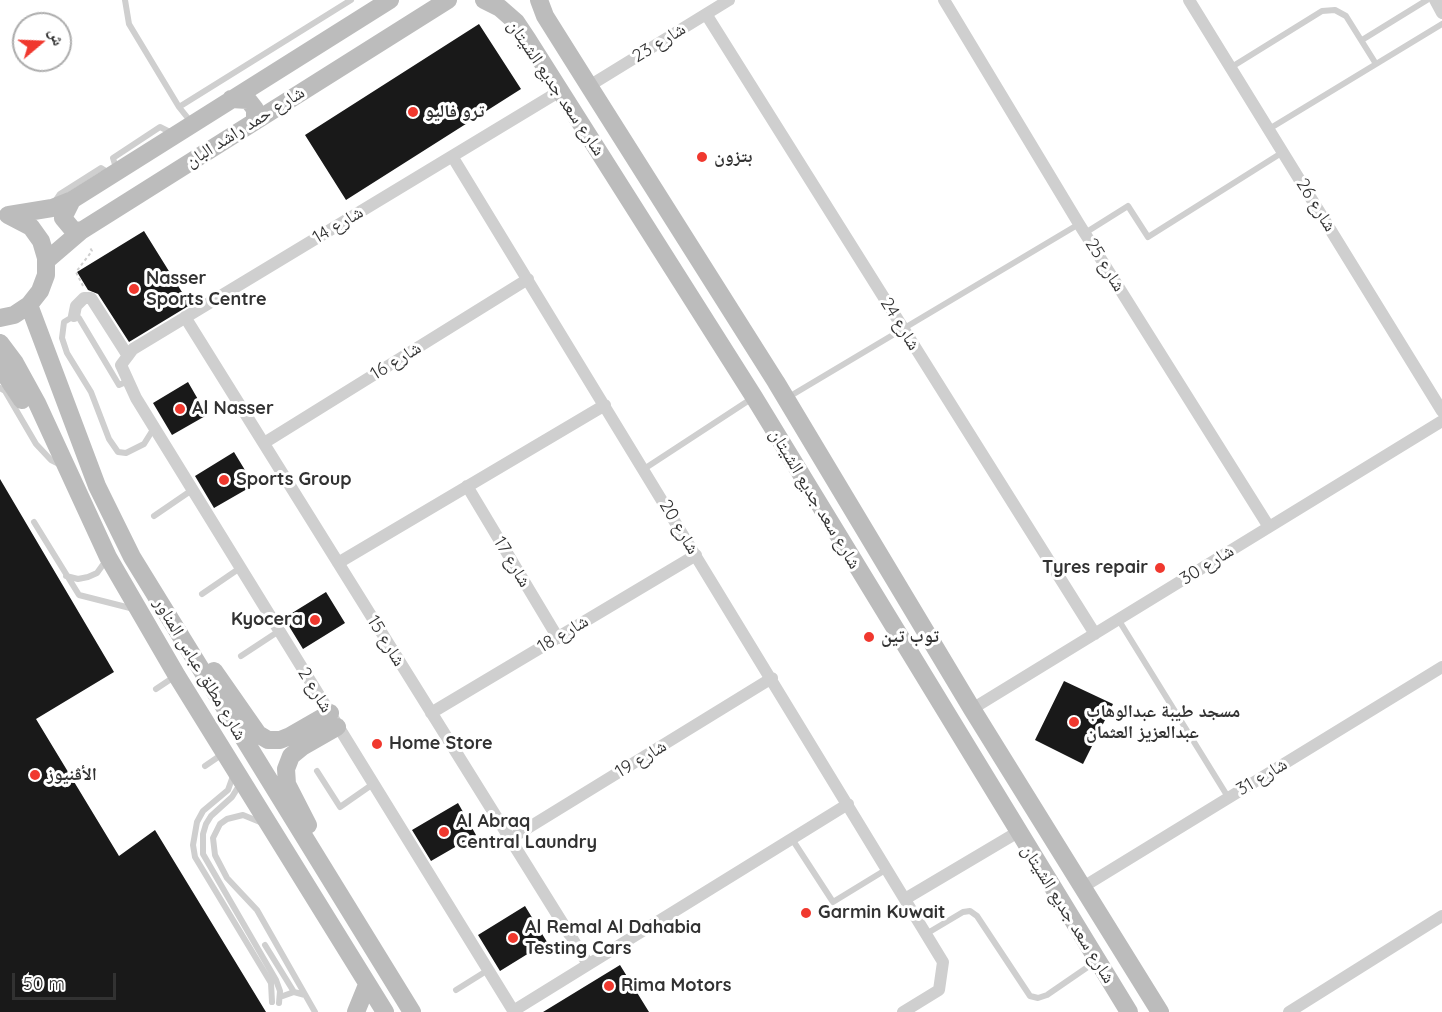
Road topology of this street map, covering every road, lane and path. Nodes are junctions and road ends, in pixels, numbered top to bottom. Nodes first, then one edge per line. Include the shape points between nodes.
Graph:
1 (125, 0) edge
2 (351, 0) edge
3 (390, 0) edge
4 (448, 0) edge
5 (484, 0) edge
6 (539, 0) edge
7 (729, 0) edge
8 (944, 0) edge
9 (1189, 0) edge
10 (1426, 0) edge
11 (1434, 0) edge
12 (1442, 13) edge
13 (706, 14) junction
14 (1442, 24) edge
15 (551, 25) junction
16 (528, 40) junction
17 (1362, 40) junction
18 (1376, 64) junction
19 (1230, 68) junction
20 (589, 86) junction
21 (560, 91) junction
22 (231, 99) junction
23 (179, 107) junction
24 (255, 121) junction
25 (192, 123) junction
26 (1269, 129) junction
27 (1283, 152) junction
28 (452, 156) junction
29 (115, 173) junction
30 (72, 200) junction
31 (52, 208) junction
32 (3, 213) edge
33 (1082, 228) junction
34 (81, 231) junction
35 (46, 261) junction
36 (528, 279) junction
37 (91, 298) junction
38 (29, 305) junction
39 (74, 316) junction
40 (185, 317) junction
41 (0, 318) edge
42 (903, 328) junction
43 (0, 343) edge
44 (125, 361) junction
45 (0, 367) edge
46 (128, 381) junction
47 (776, 382) junction
48 (2, 388) edge
49 (754, 397) junction
50 (786, 399) junction
51 (605, 405) junction
52 (1442, 411) edge
53 (1442, 421) edge
54 (799, 423) junction
55 (154, 427) junction
56 (777, 435) junction
57 (264, 443) junction
58 (56, 447) junction
59 (66, 468) junction
60 (644, 469) junction
61 (467, 486) junction
62 (193, 489) junction
63 (154, 516) dead end
64 (34, 522) dead end
65 (1269, 527) junction
66 (696, 555) junction
67 (108, 556) junction
68 (338, 563) junction
69 (241, 567) junction
70 (65, 575) junction
71 (202, 594) dead end
72 (140, 611) junction
73 (1119, 619) junction
74 (279, 631) junction
75 (1095, 634) junction
76 (558, 638) junction
77 (182, 640) junction
78 (241, 656) dead end
79 (1442, 668) edge
80 (177, 676) junction
81 (772, 678) junction
82 (156, 689) dead end
83 (972, 709) junction
84 (431, 713) junction
85 (334, 720) junction
86 (224, 753) junction
87 (205, 766) dead end
88 (317, 771) dead end
89 (238, 775) junction
90 (373, 784) junction
91 (1228, 797) junction
92 (848, 804) junction
93 (1018, 832) junction
94 (792, 838) junction
95 (510, 839) junction
96 (286, 851) junction
97 (320, 864) junction
98 (887, 869) junction
99 (1083, 887) junction
100 (905, 899) junction
101 (1442, 916) edge
102 (926, 934) junction
103 (265, 945) dead end
104 (1097, 961) junction
105 (588, 964) junction
106 (488, 970) junction
107 (367, 985) junction
108 (456, 990) dead end
109 (294, 992) junction
110 (305, 995) junction
111 (277, 1001) junction
112 (514, 1011) edge
113 (315, 1012) edge
114 (356, 1012) edge
115 (385, 1012) edge
116 (412, 1012) edge
117 (903, 1012) edge
118 (1129, 1012) edge
119 (1160, 1012) edge
120 (1288, 1012) edge

1 - 23 lane via 129,24
2 - 23 lane
3 - 22 street, شارع حمد راشد البان
4 - 24 street, شارع حمد راشد البان
5 - 16 street, شارع سعد جديع الشيتان via 516,22
6 - 15 street, شارع سعد جديع الشيتان
7 - 13 street, شارع 23
8 - 33 street, شارع 25
9 - 19 street, شارع 26
10 - 17 lane
11 - 12 street
13 - 20 street, شارع 23
13 - 42 street, شارع 24
14 - 18 lane
15 - 16 street via 535,27
15 - 20 street, شارع سعد جديع الشيتان
16 - 21 street, شارع سعد جديع الشيتان
17 - 18 lane
17 - 19 lane via 1346,16 1335,10 1322,11
18 - 26 lane
19 - 26 street, شارع 26
20 - 47 street, شارع سعد جديع الشيتان
21 - 28 street, شارع 14
21 - 49 street, شارع سعد جديع الشيتان
22 - 24 street via 242,98 252,104
22 - 25 street, شارع حمد راشد البان
23 - 25 lane
24 - 34 street, شارع حمد راشد البان
25 - 29 street, شارع حمد راشد البان
26 - 27 street, شارع 26
27 - 33 lane via 1148,237 1128,206
27 - 52 street, شارع 26
28 - 36 street, شارع 20
28 - 40 street, شارع 14
29 - 30 street, شارع حمد راشد البان
29 - 31 lane via 101,168 60,194
30 - 31 street, شارع حمد راشد البان
30 - 34 street via 63,218 73,230
31 - 32 street, شارع حمد راشد البان
32 - 35 street via 31,228 41,241
33 - 42 lane
33 - 65 street, شارع 25
34 - 35 street, شارع حمد راشد البان
34 - 37 path via 92,251 75,272
35 - 38 street via 40,291
36 - 51 street, شارع 20
36 - 57 street, شارع 16
37 - 39 street via 84,298 76,306
37 - 44 street, شارع 2
38 - 41 street
38 - 77 street, شارع مطلق عباس المناور via 97,486 132,557
39 - 46 lane via 79,318 119,385
39 - 55 lane via 64,322 62,338 118,452 126,453 144,444
40 - 44 street, شارع 14 via 133,349
40 - 57 street, شارع 15
42 - 50 lane
42 - 75 street, شارع 24
43 - 58 street, شارع مطلق عباس المناور via 21,373
44 - 46 street, شارع 2
45 - 58 street via 35,424
46 - 55 street, شارع 2
47 - 49 street via 770,396
47 - 50 street, شارع سعد جديع الشيتان
48 - 59 lane via 36,444 51,460
49 - 56 street, شارع سعد جديع الشيتان
49 - 60 lane
50 - 54 street, شارع سعد جديع الشيتان
51 - 60 street, شارع 20
51 - 61 street
53 - 65 street, شارع 30
54 - 56 street via 792,418 784,419 777,425
54 - 83 street, شارع سعد جديع الشيتان
55 - 62 street, شارع 2
56 - 93 street, شارع سعد جديع الشيتان
57 - 68 street, شارع 15
58 - 59 street, شارع مطلق عباس المناور
59 - 67 street, شارع مطلق عباس المناور
60 - 66 street, شارع 20
61 - 68 street
61 - 76 street, شارع 17
62 - 63 lane
62 - 69 street, شارع 2
64 - 70 lane
65 - 73 street, شارع 30
66 - 76 street, شارع 18
66 - 81 street, شارع 20
67 - 70 lane via 104,566 88,577
67 - 72 street, شارع مطلق عباس المناور
68 - 84 street, شارع 15
69 - 71 lane
69 - 74 street, شارع 2
70 - 72 lane via 84,598
72 - 80 street, شارع مطلق عباس المناور
73 - 75 street, شارع 30
73 - 91 lane
74 - 78 lane
74 - 85 street, شارع 2
75 - 83 street, شارع 30
76 - 84 street, شارع 18
77 - 85 street via 209,665 258,734 268,740 280,740
77 - 97 street, شارع مطلق عباس المناور
79 - 91 street, شارع 31
80 - 82 lane
80 - 86 street, شارع مطلق عباس المناور
81 - 92 street, شارع 20
81 - 95 street, شارع 19
83 - 99 street, شارع سعد جديع الشيتان
84 - 95 street, شارع 15
85 - 90 street, شارع 2
85 - 97 street via 291,756 286,769 287,784 312,834
86 - 87 lane
86 - 89 street, شارع مطلق عباس المناور
88 - 90 lane via 340,807
89 - 96 street, شارع مطلق عباس المناور
89 - 111 lane via 232,797 206,824 203,854 276,980
89 - 111 lane via 228,790 203,811 197,822 194,851 200,868 271,983
90 - 106 street, شارع 2
91 - 99 street, شارع 31
92 - 94 street
92 - 98 street, شارع 20
93 - 100 street
93 - 104 street, شارع سعد جديع الشيتان
94 - 98 lane via 833,902
94 - 105 street
95 - 105 street, شارع 15
96 - 107 street, شارع مطلق عباس المناور
96 - 110 lane via 258,821 243,815 220,824 213,838 212,847 222,871 254,905
97 - 116 street, شارع مطلق عباس المناور
98 - 100 street, شارع 20
99 - 119 street, شارع سعد جديع الشيتان
100 - 102 street, شارع 20
101 - 120 street
102 - 104 lane via 970,911 1030,996 1038,998
102 - 117 street, شارع 20 via 943,962 939,990
103 - 109 lane
104 - 118 street, شارع سعد جديع الشيتان
105 - 112 street
106 - 108 lane
106 - 112 street, شارع 2
107 - 114 street
107 - 115 street, شارع مطلق عباس المناور
109 - 110 lane
109 - 111 lane
110 - 113 lane

